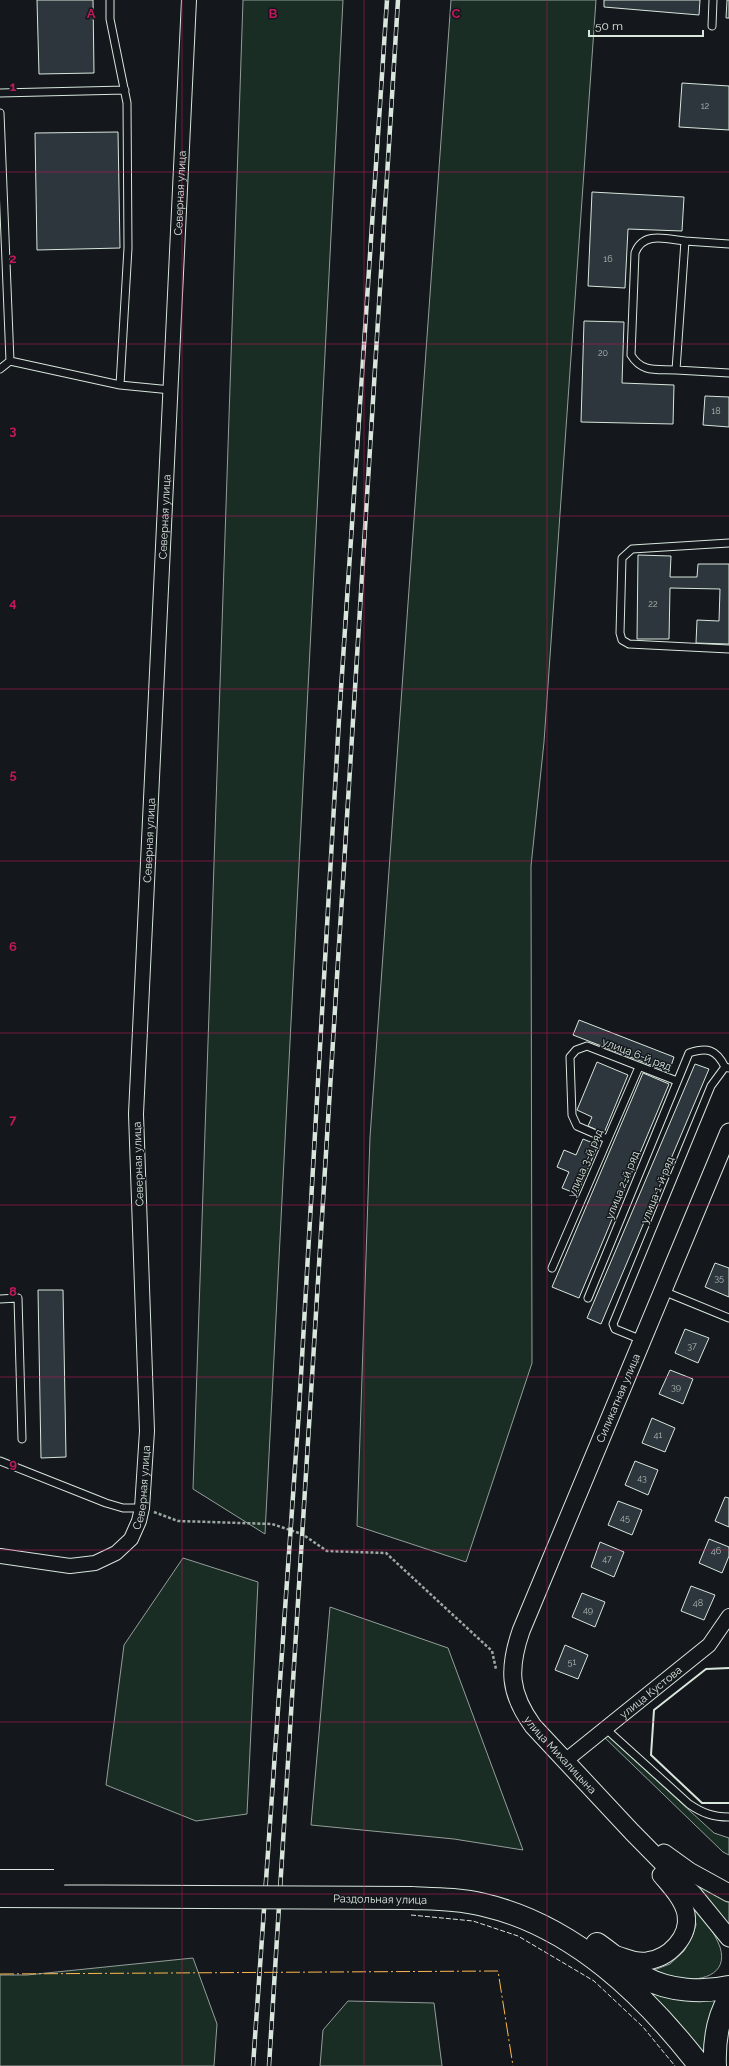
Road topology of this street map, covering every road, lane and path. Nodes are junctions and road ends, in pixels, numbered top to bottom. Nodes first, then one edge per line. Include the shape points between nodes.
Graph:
1 (110, 0) edge
2 (189, 0) edge
3 (713, 0) edge
4 (712, 26) dead end
5 (125, 90) junction
6 (0, 93) edge
7 (0, 113) edge
8 (685, 241) junction
9 (729, 244) edge
10 (3, 274) edge
11 (10, 361) junction
12 (0, 369) edge
13 (676, 370) junction
14 (729, 373) edge
15 (120, 385) junction
16 (172, 390) junction
17 (729, 543) edge
18 (729, 649) edge
19 (639, 1066) junction
20 (727, 1067) edge
21 (677, 1081) junction
22 (729, 1132) edge
23 (607, 1139) junction
24 (552, 1268) dead end
25 (663, 1290) junction
26 (588, 1298) dead end
27 (0, 1299) edge
28 (729, 1318) edge
29 (642, 1340) junction
30 (22, 1439) dead end
31 (0, 1461) edge
32 (142, 1508) junction
33 (0, 1556) edge
34 (729, 1616) edge
35 (512, 1665) joint
36 (496, 1671) dead end
37 (605, 1728) junction
38 (565, 1761) junction
39 (729, 1817) edge
40 (632, 1832) junction
41 (0, 1881) edge
42 (410, 1892) junction
43 (729, 1893) edge
44 (0, 1896) edge
45 (729, 1938) edge
46 (610, 1952) junction
47 (729, 1987) edge
48 (729, 1999) edge
49 (700, 2066) edge
50 (715, 2066) edge

1 - 5 lane via 110,19
2 - 16 street, Северная улица
3 - 4 lane
5 - 6 lane
5 - 15 lane via 128,248
7 - 10 lane
8 - 9 lane
8 - 13 lane
8 - 13 lane via 647,238 638,244 635,253 631,355 636,364 643,368
10 - 11 lane
11 - 12 lane
11 - 15 lane
13 - 14 lane
15 - 16 lane
16 - 32 street, Северная улица via 136,1114 147,1432
17 - 18 lane via 632,549 622,558 620,633 622,640 628,644
19 - 21 lane, улица 6-й ряд
19 - 23 lane, улица 3-й ряд
19 - 23 lane, улица 6-й ряд via 587,1046 576,1050 570,1057 572,1115 577,1126
20 - 21 lane, улица 2-й ряд via 719,1055 710,1051 689,1053
20 - 29 lane, улица 1-й ряд via 711,1086 613,1324 615,1328
21 - 26 lane, улица 2-й ряд
22 - 25 street, Силикатная улица
23 - 24 lane, улица 3-й ряд
25 - 28 lane
25 - 29 street, Силикатная улица
27 - 30 lane via 18,1298
29 - 35 street, Силикатная улица via 521,1631
31 - 32 lane via 106,1504 123,1508
32 - 33 street, Северная улица via 131,1539 116,1553 94,1563 70,1566
32 - 36 path via 178,1521 272,1524 302,1534 327,1551 386,1553 492,1651
34 - 37 street, улица Кустова via 709,1645
35 - 38 street, улица Михалицына via 512,1681 522,1711
37 - 38 street, улица Кустова
37 - 39 lane via 689,1804 701,1812 717,1817
38 - 40 street, улица Михалицына
40 - 43 street, улица Михалицына via 689,1871
40 - 45 street, улица Михалицына via 694,1895
40 - 46 street, улица Михалицына via 684,1907 686,1923 683,1936 678,1943 669,1953 658,1959 634,1961
41 - 42 main road, Раздольная улица, bridge
42 - 44 main road, Раздольная улица, bridge
42 - 46 main road, Раздольная улица via 473,1889 524,1903 553,1916
42 - 49 main road, Раздольная улица via 484,1905 514,1914 561,1937 599,1962 627,1986 655,2013
46 - 47 main road, Раздольная улица via 645,1978 663,1985 701,1990
48 - 50 main road via 718,2025 714,2049

